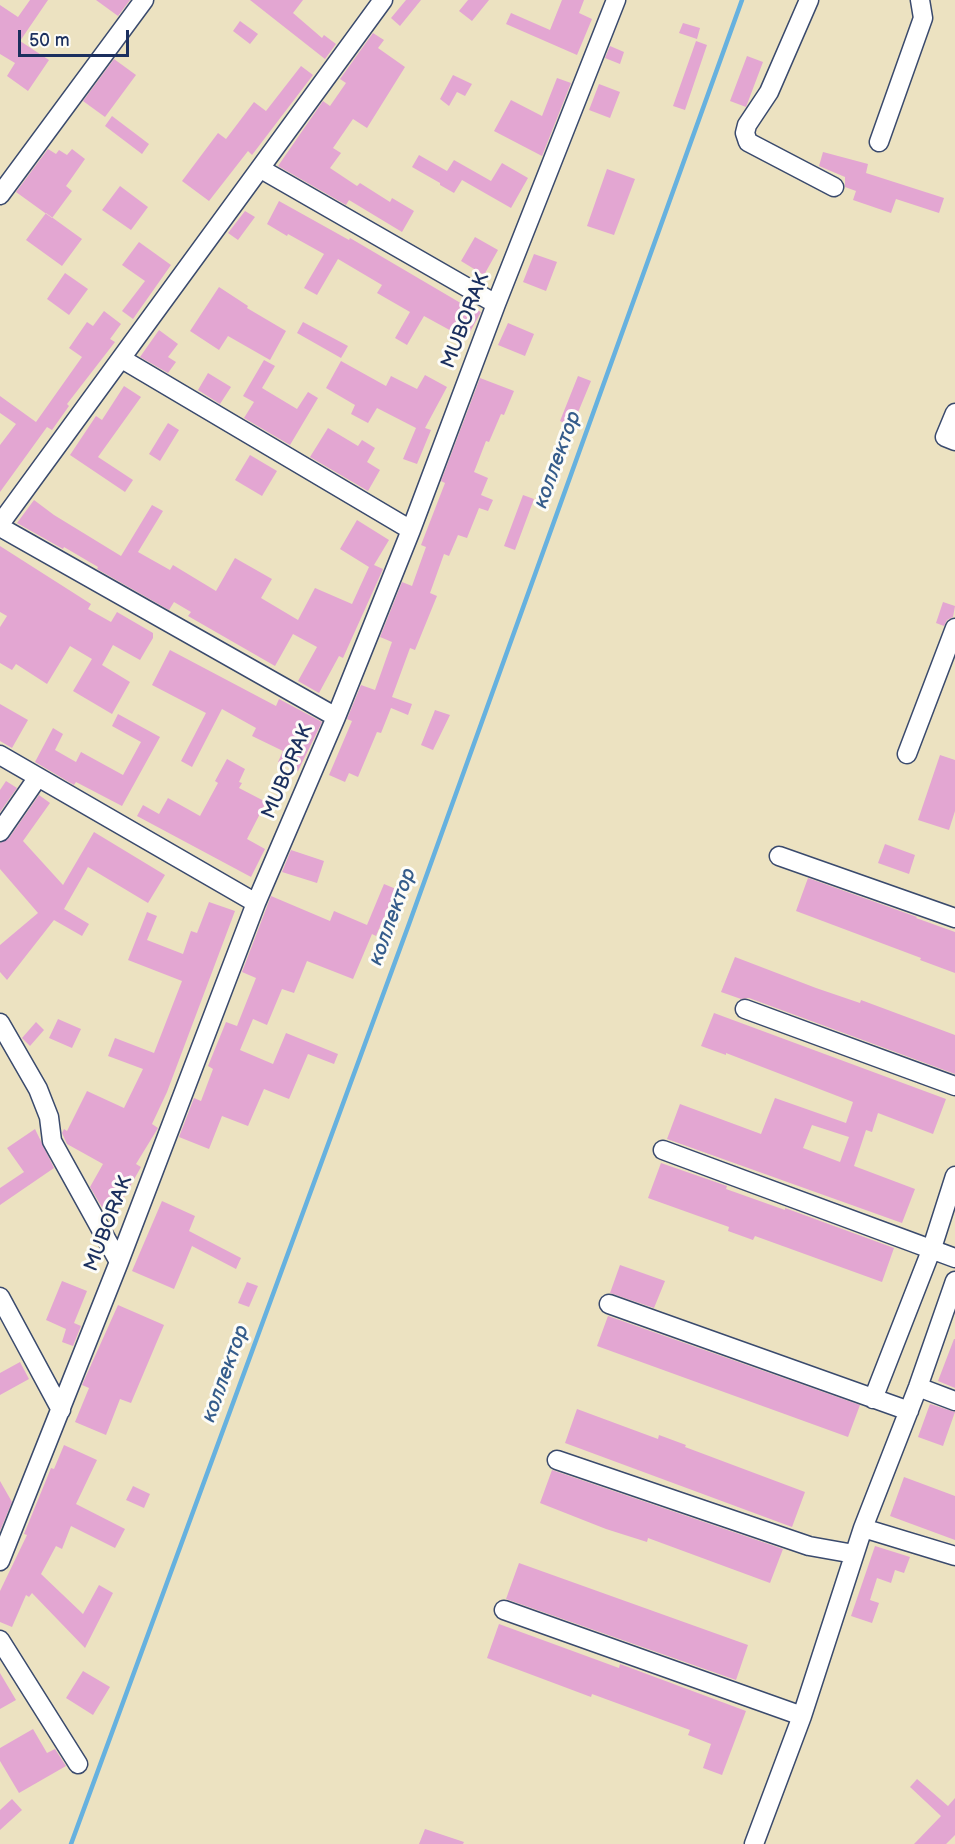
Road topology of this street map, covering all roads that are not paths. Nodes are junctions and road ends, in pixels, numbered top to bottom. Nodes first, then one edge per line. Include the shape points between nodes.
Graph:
1 (144, 0) edge
2 (383, 0) edge
3 (616, 0) edge
4 (809, 0) edge
5 (920, 0) edge
6 (879, 142) dead end
7 (261, 169) junction
8 (834, 187) dead end
9 (0, 195) edge
10 (496, 304) junction
11 (122, 358) junction
12 (955, 413) edge
13 (955, 441) edge
14 (0, 526) edge
15 (411, 530) junction
16 (955, 627) edge
17 (336, 717) junction
18 (908, 754) dead end
19 (0, 755) edge
20 (39, 777) junction
21 (0, 832) edge
22 (779, 856) dead end
23 (256, 903) junction
24 (955, 918) edge
25 (745, 1009) dead end
26 (0, 1023) edge
27 (955, 1086) edge
28 (663, 1150) dead end
29 (955, 1176) edge
30 (932, 1248) junction
31 (955, 1258) edge
32 (119, 1262) junction
33 (955, 1281) edge
34 (0, 1297) edge
35 (609, 1304) dead end
36 (918, 1387) junction
37 (873, 1399) junction
38 (955, 1401) edge
39 (62, 1410) junction
40 (909, 1411) junction
41 (557, 1460) dead end
42 (862, 1528) junction
43 (854, 1554) junction
44 (955, 1556) edge
45 (0, 1561) edge
46 (504, 1610) dead end
47 (0, 1640) edge
48 (802, 1716) junction
49 (78, 1764) dead end
50 (754, 1844) edge

1 - 9 street
2 - 7 street
3 - 10 street, MUBORAK
4 - 8 street via 769,92 745,134 748,142
5 - 6 street via 923,18
7 - 10 street
7 - 11 street
10 - 15 street, MUBORAK
11 - 14 street
11 - 15 street
12 - 13 street via 945,437
14 - 17 street
15 - 17 street, MUBORAK
16 - 18 street
17 - 23 street, MUBORAK
19 - 20 street
20 - 21 street
20 - 23 street
22 - 24 street
23 - 32 street, MUBORAK
25 - 27 street
26 - 32 street via 38,1089 49,1117 52,1141
28 - 30 street
29 - 30 street
30 - 31 street
30 - 37 street
32 - 39 street, MUBORAK
33 - 36 street
34 - 39 street
35 - 37 street
36 - 38 street
36 - 40 street
37 - 40 street
39 - 45 street, MUBORAK
40 - 42 street
41 - 43 street via 809,1546
42 - 43 street
42 - 44 street
43 - 48 street
46 - 48 street
47 - 49 street
48 - 50 street

